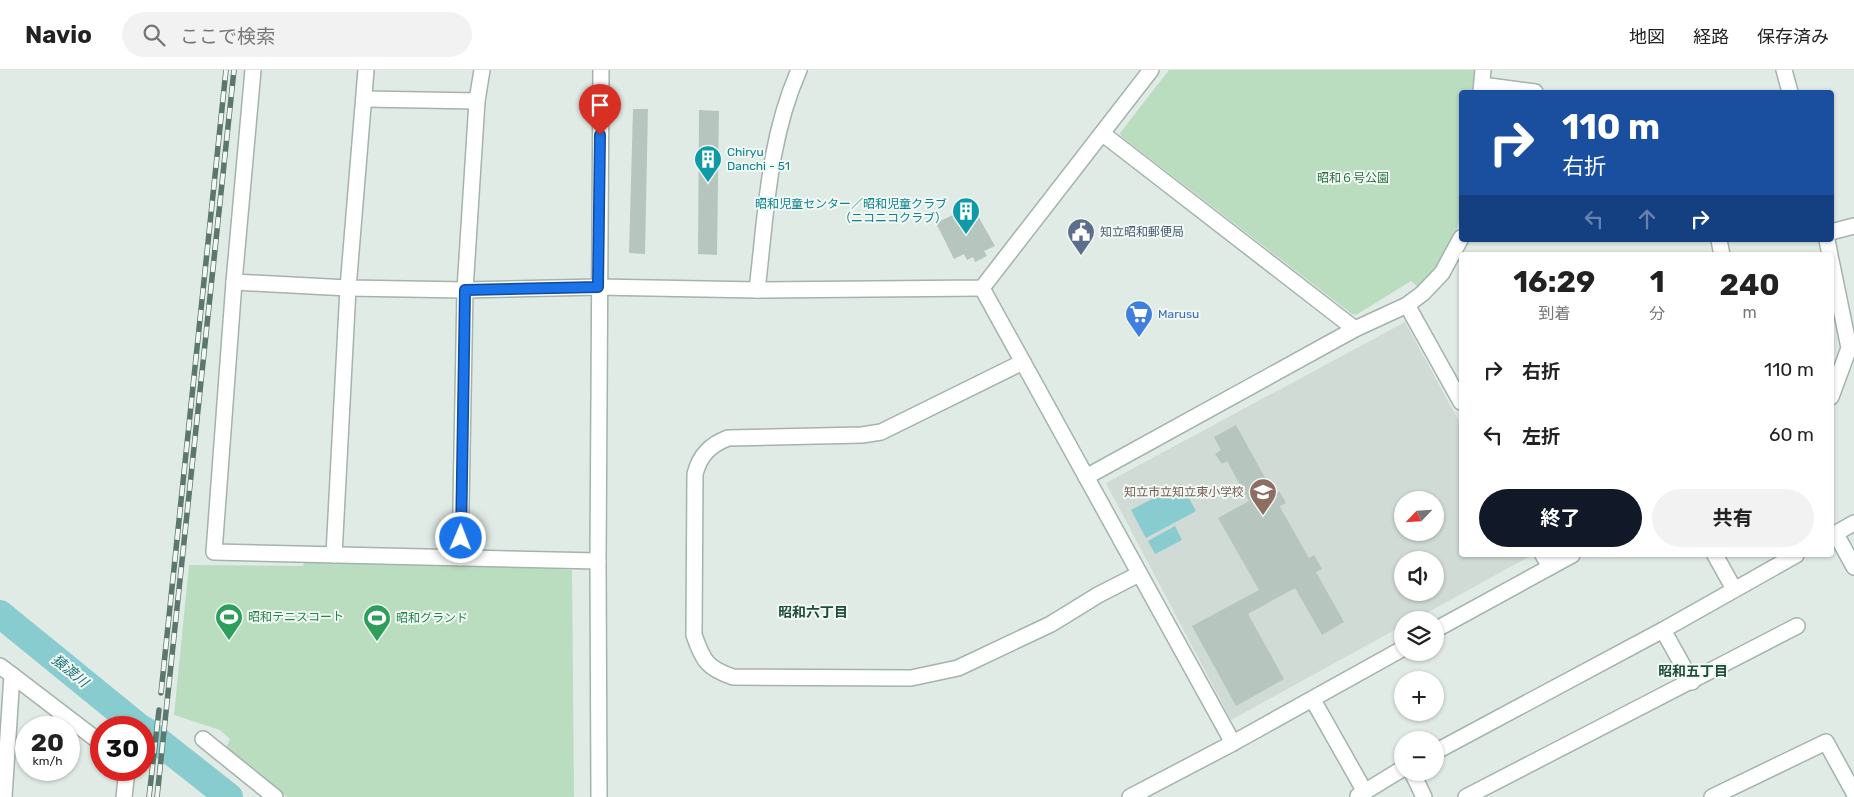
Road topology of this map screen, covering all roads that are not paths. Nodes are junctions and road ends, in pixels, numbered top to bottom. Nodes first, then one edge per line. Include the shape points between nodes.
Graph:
1 (253, 70) edge
2 (366, 70) edge
3 (482, 70) edge
4 (601, 70) edge
5 (798, 70) edge
6 (1151, 70) edge
7 (1483, 70) edge
8 (1784, 70) edge
9 (1481, 89) edge
10 (1499, 90) edge
11 (1789, 90) edge
12 (365, 99) junction
13 (477, 101) junction
14 (1103, 134) junction
15 (1854, 226) edge
16 (1834, 231) edge
17 (1459, 242) edge
18 (1834, 275) edge
19 (234, 282) junction
20 (598, 287) junction
21 (348, 288) junction
22 (982, 288) junction
23 (465, 290) junction
24 (757, 290) junction
25 (1407, 304) junction
26 (1356, 329) junction
27 (1023, 362) junction
28 (1834, 392) edge
29 (1459, 398) edge
30 (1086, 477) junction
31 (1853, 525) edge
32 (1834, 534) edge
33 (1834, 537) edge
34 (334, 555) junction
35 (1563, 557) edge
36 (1717, 557) edge
37 (1792, 557) edge
38 (460, 558) junction
39 (598, 561) junction
40 (1546, 561) edge
41 (1854, 567) edge
42 (1139, 574) junction
43 (1734, 589) junction
44 (1444, 624) edge
45 (1797, 626) dead end
46 (1664, 630) junction
47 (1394, 654) edge
48 (6, 671) edge
49 (1692, 682) junction
50 (1313, 700) junction
51 (90, 735) edge
52 (203, 739) dead end
53 (1233, 743) junction
54 (1444, 747) edge
55 (1394, 774) edge
56 (126, 781) edge
57 (1416, 781) edge
58 (1854, 793) edge
59 (1361, 795) edge
60 (1722, 795) edge
61 (4, 797) edge
62 (124, 797) edge
63 (275, 797) edge
64 (600, 797) edge
65 (1130, 797) edge
66 (1424, 797) edge
67 (1466, 797) edge

1 - 19 street
2 - 12 street
3 - 13 street
4 - 20 street
5 - 24 street via 775,140
6 - 14 street
7 - 9 street
8 - 11 street
9 - 10 street
12 - 13 street
12 - 21 street
13 - 23 street
14 - 22 street
14 - 26 street
15 - 16 street
17 - 25 street via 1442,273
18 - 28 street via 1849,348
19 - 21 street
19 - 34 street via 214,552
20 - 23 street
20 - 24 street
20 - 39 street
21 - 23 street
21 - 34 street
22 - 24 street
22 - 27 street
23 - 38 street
25 - 26 street
25 - 29 street
26 - 30 street
27 - 30 street
27 - 42 street via 882,432 736,437 713,444 699,461 695,474 694,635 701,656 712,670 740,678 911,678 958,668 991,654
30 - 42 street
31 - 32 street
33 - 41 street
34 - 38 street
35 - 40 street
36 - 43 street
37 - 43 street
38 - 39 street
39 - 64 street
40 - 44 street
42 - 53 street
43 - 46 street
45 - 49 street
46 - 49 street
46 - 54 street
47 - 50 street
48 - 51 street
48 - 61 street
49 - 67 street
50 - 53 street
50 - 59 street
52 - 63 street
53 - 65 street
55 - 59 street
56 - 62 street
57 - 66 street
58 - 60 street via 1826,742

